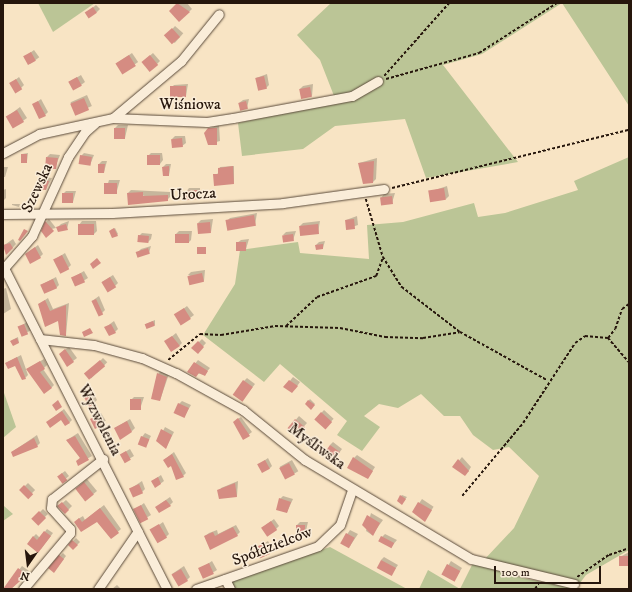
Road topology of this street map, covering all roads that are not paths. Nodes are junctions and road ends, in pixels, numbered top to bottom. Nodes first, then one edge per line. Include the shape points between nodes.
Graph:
1 (219, 14) dead end
2 (378, 82) road end
3 (113, 118) junction
4 (97, 121) junction
5 (3, 153) edge
6 (384, 189) road end
7 (42, 213) junction
8 (3, 214) edge
9 (3, 267) edge
10 (6, 280) edge
11 (40, 339) junction
12 (103, 459) junction
13 (352, 490) junction
14 (138, 531) junction
15 (225, 579) junction
16 (574, 584) road end
17 (23, 589) edge
18 (98, 589) edge
19 (167, 589) edge
20 (196, 589) edge
21 (230, 589) edge

1 - 3 street via 181,61
2 - 3 street, Wiśniowa via 352,96 206,122
3 - 4 street, Wiśniowa
4 - 5 street, Wiśniowa via 39,134
4 - 7 street, Szewska via 84,132 68,157
6 - 7 street, Urocza via 283,203
7 - 8 street, Urocza
7 - 9 street, Szewska via 26,245 14,253
9 - 10 street, Wyzwolenia
10 - 11 street, Wyzwolenia
11 - 12 street, Wyzwolenia
11 - 13 street, Myśliwska via 94,345 158,365 243,410 305,460
12 - 14 street, Wyzwolenia
12 - 17 street via 52,499 51,508 70,529 70,533
13 - 15 street, Spółdzielców via 340,525 328,540
13 - 16 street, Myśliwska via 470,559
14 - 18 street
14 - 19 street, Wyzwolenia
15 - 20 street, Spółdzielców
15 - 21 street

